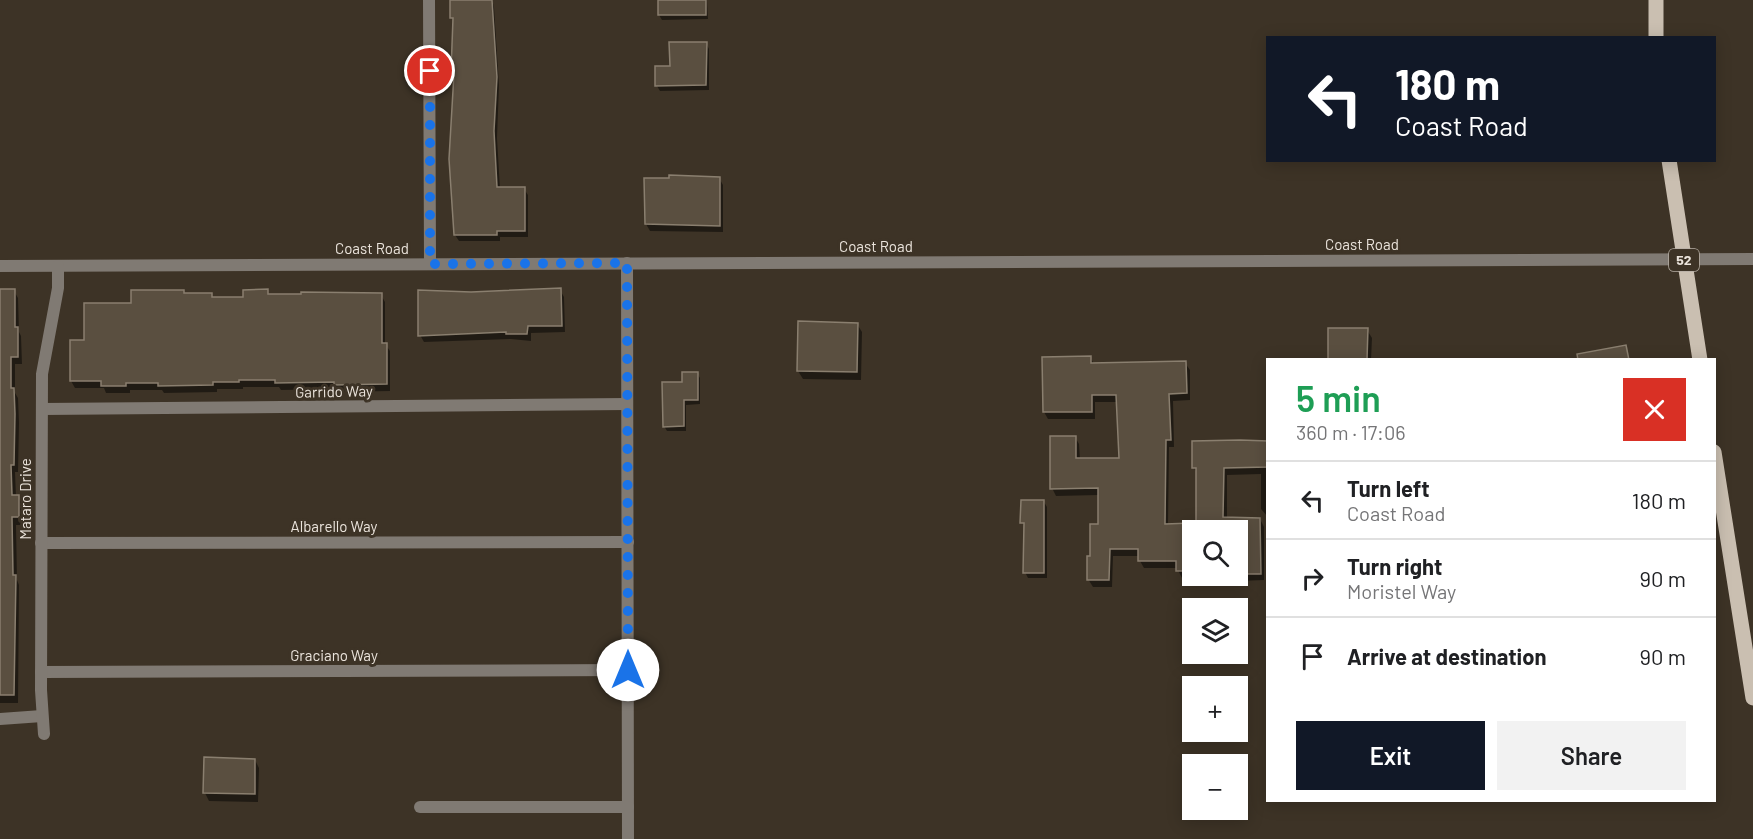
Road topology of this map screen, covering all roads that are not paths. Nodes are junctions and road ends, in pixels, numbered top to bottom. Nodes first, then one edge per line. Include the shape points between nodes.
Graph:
1 (429, 0) edge
2 (1656, 0) edge
3 (1656, 36) edge
4 (1669, 162) edge
5 (1684, 259) junction
6 (1753, 259) edge
7 (627, 263) junction
8 (430, 264) junction
9 (0, 266) edge
10 (58, 266) junction
11 (1700, 358) edge
12 (627, 404) junction
13 (42, 409) junction
14 (1716, 466) edge
15 (628, 542) junction
16 (41, 543) junction
17 (628, 670) junction
18 (41, 672) junction
19 (1753, 698) edge
20 (42, 716) junction
21 (0, 719) edge
22 (44, 734) dead end
23 (420, 807) dead end
24 (628, 807) junction
25 (628, 839) edge

1 - 8 street
2 - 3 main road
4 - 5 main road, 52
5 - 6 street, Coast Road
5 - 7 street, Coast Road
5 - 11 main road, 52
7 - 8 street, Coast Road
7 - 12 street
8 - 10 street, Coast Road
9 - 10 street, Coast Road
10 - 13 street, Mataro Drive via 58,288 42,374
12 - 13 street, Garrido Way
12 - 15 street
13 - 16 street, Mataro Drive
14 - 19 main road
15 - 16 street, Albarello Way
15 - 17 street
16 - 18 street, Mataro Drive
17 - 18 street, Graciano Way
17 - 24 street
18 - 20 street, Mataro Drive
20 - 21 street
20 - 22 street, Mataro Drive
23 - 24 street
24 - 25 street

